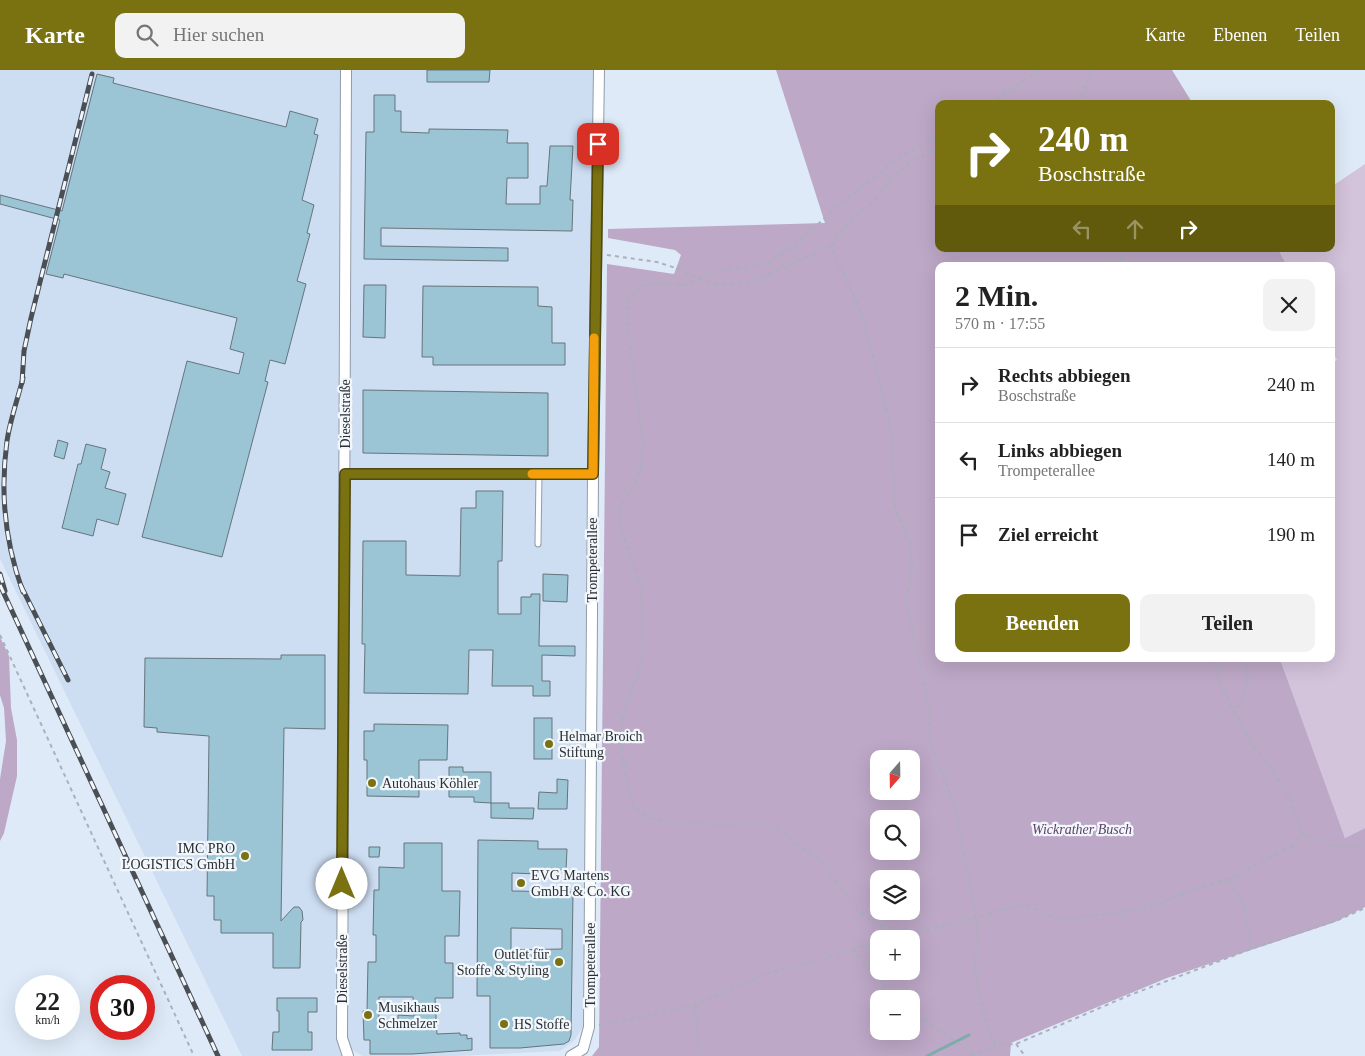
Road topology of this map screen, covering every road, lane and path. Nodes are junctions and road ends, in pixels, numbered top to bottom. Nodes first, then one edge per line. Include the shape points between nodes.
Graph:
1 (346, 70) edge
2 (599, 70) edge
3 (1039, 70) edge
4 (1091, 70) edge
5 (996, 100) edge
6 (1080, 100) edge
7 (935, 137) edge
8 (935, 150) edge
9 (832, 246) junction
10 (596, 254) junction
11 (699, 279) junction
12 (345, 474) junction
13 (539, 474) junction
14 (593, 474) junction
15 (538, 544) dead end
16 (0, 635) edge
17 (1214, 662) edge
18 (1246, 662) edge
19 (1236, 713) junction
20 (1302, 834) junction
21 (1365, 846) edge
22 (1229, 879) junction
23 (1365, 908) edge
24 (975, 918) junction
25 (896, 930) edge
26 (920, 930) edge
27 (870, 944) edge
28 (852, 949) junction
29 (1251, 949) junction
30 (888, 990) edge
31 (695, 1005) junction
32 (920, 1017) edge
33 (590, 1027) junction
34 (1016, 1044) junction
35 (995, 1045) junction
36 (973, 1055) edge
37 (194, 1056) edge
38 (348, 1056) edge
39 (571, 1056) edge
40 (699, 1056) edge
41 (1024, 1056) edge

1 - 12 street, Dieselstraße
2 - 10 street, Trompeterallee
3 - 5 path
4 - 6 path
7 - 11 path via 898,158 792,248 767,264 712,272
8 - 9 path via 910,162 892,177 877,198 836,237
9 - 11 path via 751,282 719,285
9 - 24 path via 860,310 890,428 895,509 910,544 912,566 906,604 928,700 930,739 956,811
10 - 11 path via 657,262
10 - 14 street, Trompeterallee
11 - 25 path via 687,285 657,282 640,286 628,300 627,323 643,441 636,483 619,511 620,526 640,584 642,612 643,654 624,709 623,722 622,754 630,798 633,807 650,818 665,822 766,824 818,859 875,924
12 - 13 street
12 - 38 street, Dieselstraße via 342,1038
13 - 14 street
13 - 15 lane
14 - 33 street, Trompeterallee
16 - 37 path
17 - 19 path
18 - 19 path via 1246,687
19 - 20 path via 1249,740 1289,796
20 - 21 path via 1323,844 1348,849
20 - 22 path via 1292,846
22 - 24 path via 1144,909 1060,920 1024,904
22 - 29 path via 1243,903
23 - 29 path
24 - 26 path
24 - 35 path via 978,993
27 - 28 path
28 - 30 path
28 - 31 path via 765,974
29 - 34 path via 1130,994
31 - 33 path
31 - 40 path
32 - 36 path
33 - 39 street, Trompeterallee via 583,1049
34 - 35 path
34 - 41 path
35 - 36 path

